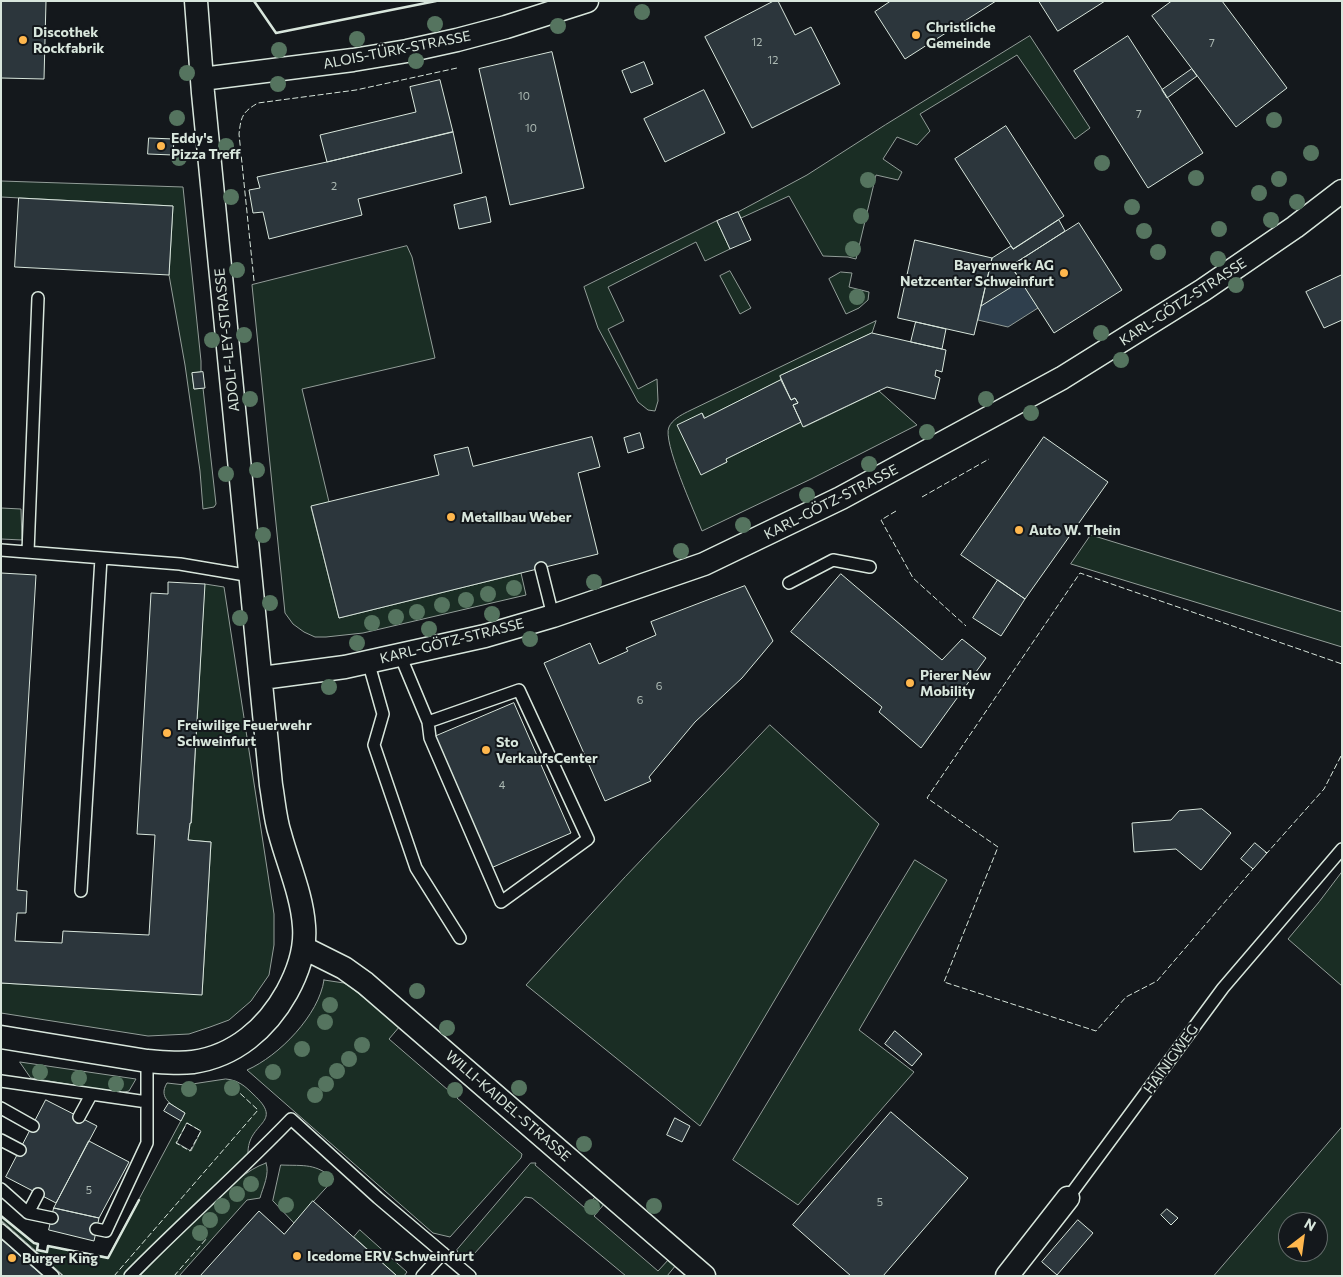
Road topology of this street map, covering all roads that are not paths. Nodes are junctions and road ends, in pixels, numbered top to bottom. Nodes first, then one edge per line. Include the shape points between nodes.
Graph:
1 (196, 1) edge
2 (587, 1) edge
3 (202, 79) junction
4 (1342, 191) edge
5 (38, 298) dead end
6 (1, 550) edge
7 (28, 552) junction
8 (101, 558) junction
9 (870, 567) dead end
10 (541, 568) dead end
11 (251, 576) junction
12 (789, 582) dead end
13 (553, 616) junction
14 (400, 655) junction
15 (368, 661) junction
16 (262, 678) junction
17 (428, 722) junction
18 (1342, 849) edge
19 (81, 891) dead end
20 (460, 938) dead end
21 (304, 948) junction
22 (1, 1037) edge
23 (147, 1061) junction
24 (1, 1081) edge
25 (91, 1095) junction
26 (147, 1102) junction
27 (1, 1108) edge
28 (79, 1117) dead end
29 (33, 1126) dead end
30 (1, 1140) edge
31 (20, 1150) dead end
32 (1, 1188) edge
33 (38, 1194) dead end
34 (1068, 1198) joint
35 (28, 1213) junction
36 (52, 1218) dead end
37 (96, 1229) dead end
38 (1, 1230) edge
39 (442, 1253) junction
40 (53, 1276) edge
41 (130, 1276) edge
42 (422, 1276) edge
43 (470, 1276) edge
44 (704, 1276) edge
45 (1007, 1276) edge

1 - 3 street, ADOLF-LEY-STRASSE
2 - 3 street, ALOIS-TÜRK-STRASSE via 506,27 407,51
3 - 11 street, ADOLF-LEY-STRASSE
4 - 13 street, KARL-GÖTZ-STRASSE via 1203,290 1062,378 972,428 841,498 704,564
5 - 7 lane
6 - 7 lane
7 - 8 lane
8 - 11 lane via 180,564
8 - 19 lane
9 - 12 lane via 833,560
10 - 13 lane
11 - 16 street, ADOLF-LEY-STRASSE
13 - 14 street, KARL-GÖTZ-STRASSE via 485,636
14 - 15 street, KARL-GÖTZ-STRASSE
14 - 17 lane
15 - 16 street, KARL-GÖTZ-STRASSE
15 - 20 lane via 383,714 374,745 377,755 416,868
16 - 21 street via 271,785 279,832 298,892
17 - 17 lane via 519,690 588,840 501,902 430,738
18 - 34 lane, HAINIGWEG via 1223,988
21 - 23 street via 296,975 283,1000 256,1033 237,1046 193,1062
21 - 44 street, WILLI-KAIDEL-STRASSE via 344,968 365,983
22 - 23 street
23 - 26 lane
24 - 25 lane
25 - 26 lane
25 - 28 lane
26 - 37 lane via 147,1143 106,1232
27 - 29 lane
30 - 31 lane
32 - 35 lane
33 - 35 lane
34 - 45 street, HAINIGWEG
35 - 36 lane
38 - 40 lane
39 - 41 lane via 291,1119
39 - 42 lane
39 - 43 lane

